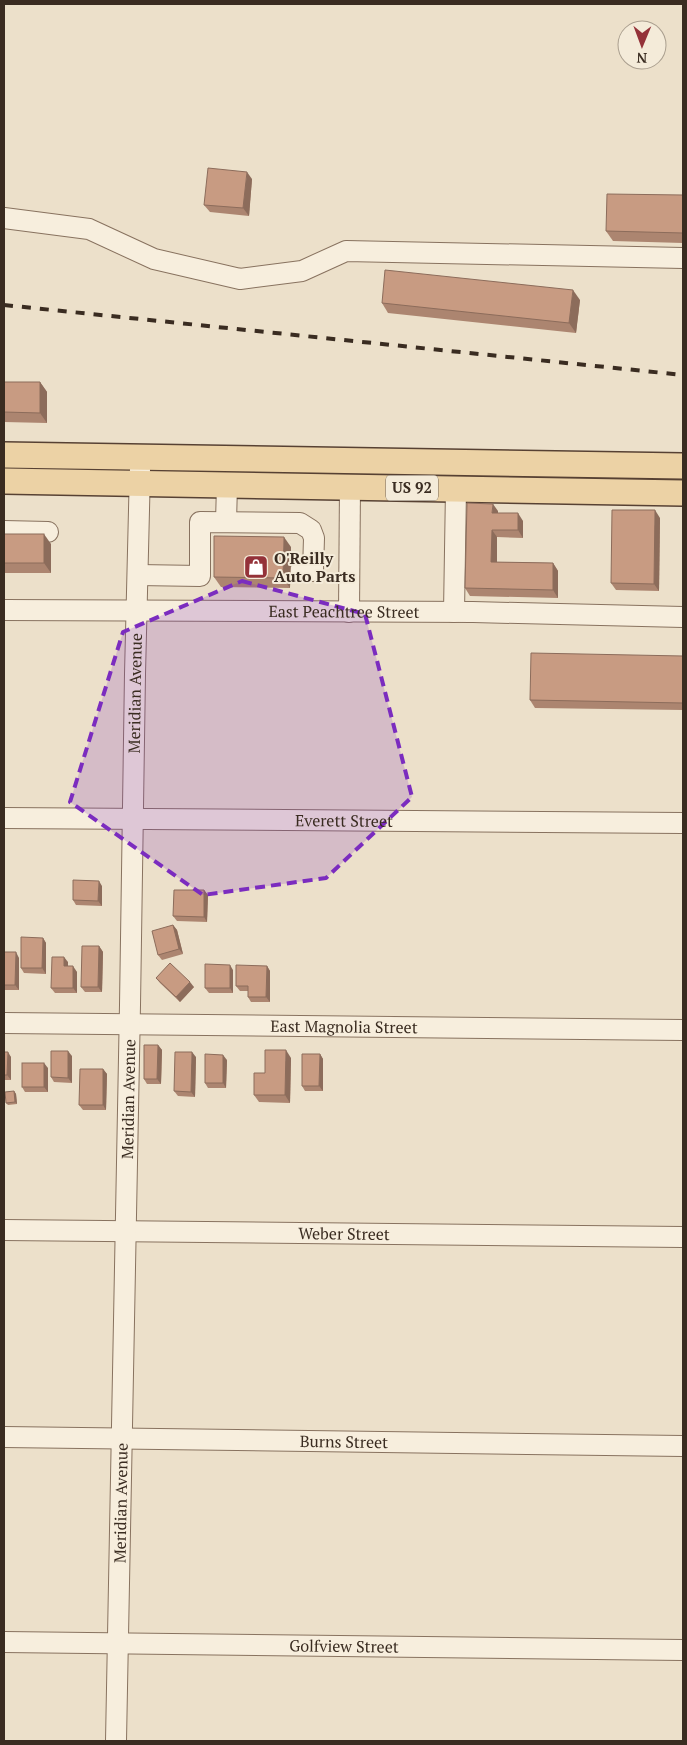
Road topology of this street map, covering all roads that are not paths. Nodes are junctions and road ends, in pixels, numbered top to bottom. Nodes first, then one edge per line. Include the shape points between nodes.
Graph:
1 (4, 218) edge
2 (683, 258) edge
3 (4, 455) edge
4 (140, 457) junction
5 (549, 463) junction
6 (683, 466) edge
7 (4, 481) edge
8 (140, 484) junction
9 (227, 485) junction
10 (350, 487) junction
11 (456, 489) junction
12 (548, 490) junction
13 (683, 493) edge
14 (226, 522) junction
15 (4, 531) edge
16 (48, 532) dead end
17 (300, 571) dead end
18 (138, 575) junction
19 (4, 610) edge
20 (137, 612) junction
21 (349, 612) junction
22 (454, 612) junction
23 (683, 617) edge
24 (4, 818) edge
25 (133, 820) junction
26 (683, 823) edge
27 (4, 1023) edge
28 (129, 1026) junction
29 (683, 1030) edge
30 (4, 1230) edge
31 (126, 1230) junction
32 (683, 1237) edge
33 (4, 1437) edge
34 (122, 1439) junction
35 (683, 1446) edge
36 (4, 1642) edge
37 (117, 1644) junction
38 (683, 1650) edge
39 (116, 1741) edge

1 - 2 street via 90,229 154,259 240,279 302,270 346,251
3 - 4 main road, US 92
4 - 5 main road, US 92
4 - 8 street, Meridian Avenue
5 - 6 main road, US 92
5 - 12 main road
7 - 8 main road, US 92
8 - 9 main road, US 92
8 - 18 street, Meridian Avenue
9 - 10 main road, US 92
9 - 14 street
10 - 11 main road, US 92
10 - 21 street
11 - 12 main road, US 92
11 - 22 street
12 - 13 main road, US 92
14 - 17 street via 300,523 311,530 314,538 312,571
14 - 18 street via 200,522 200,576
15 - 16 street
18 - 20 street, Meridian Avenue
19 - 20 street, East Peachtree Street
20 - 21 street, East Peachtree Street
20 - 25 street, Meridian Avenue
21 - 22 street, East Peachtree Street
22 - 23 street, East Peachtree Street
24 - 25 street, Everett Street
25 - 26 street, Everett Street
25 - 28 street, Meridian Avenue
27 - 28 street, East Magnolia Street
28 - 29 street, East Magnolia Street
28 - 31 street, Meridian Avenue
30 - 31 street, Weber Street
31 - 32 street, Weber Street
31 - 34 street, Meridian Avenue
33 - 34 street, Burns Street
34 - 35 street, Burns Street
34 - 37 street, Meridian Avenue
36 - 37 street, Golfview Street
37 - 38 street, Golfview Street
37 - 39 street, Meridian Avenue

